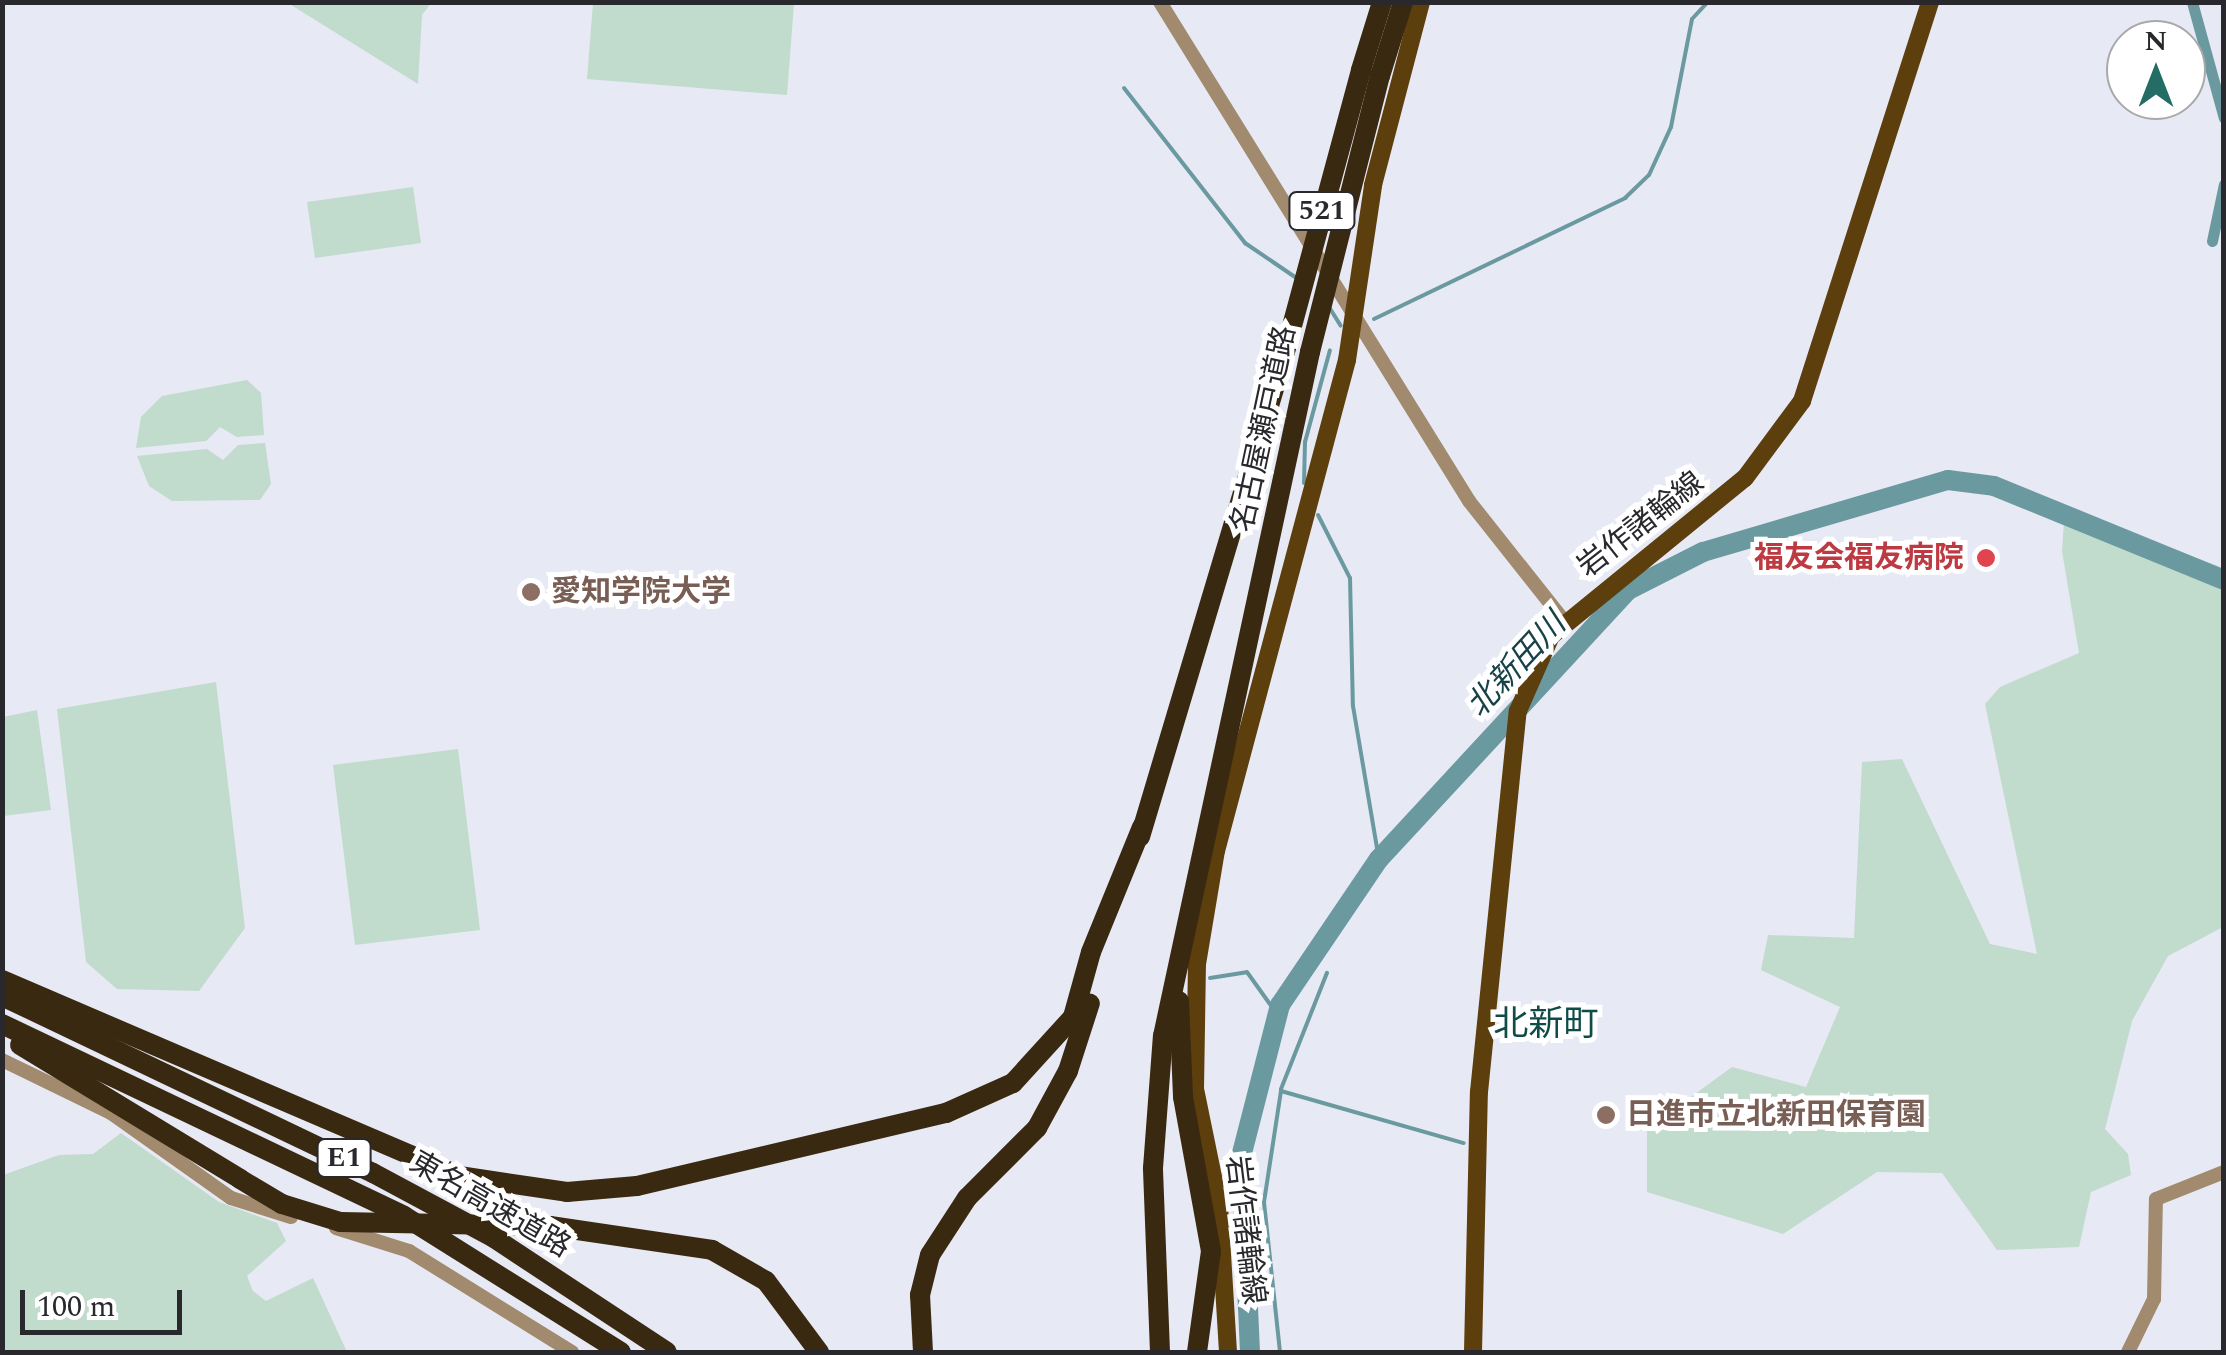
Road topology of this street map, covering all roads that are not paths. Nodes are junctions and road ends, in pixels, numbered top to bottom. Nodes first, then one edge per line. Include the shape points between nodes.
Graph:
1 (1160, 2) edge
2 (1382, 2) edge
3 (1403, 2) edge
4 (1421, 2) edge
5 (1930, 2) edge
6 (1370, 73) junction
7 (1355, 323) junction
8 (1565, 622) junction
9 (1142, 828) junction
10 (1198, 870) junction
11 (2, 980) edge
12 (2, 996) edge
13 (2, 1024) edge
14 (2, 1036) edge
15 (2, 1060) edge
16 (2224, 1172) edge
17 (572, 1352) edge
18 (621, 1352) edge
19 (667, 1352) edge
20 (819, 1352) edge
21 (923, 1352) edge
22 (1160, 1352) edge
23 (1197, 1352) edge
24 (1228, 1352) edge
25 (1474, 1352) edge
26 (2128, 1352) edge

1 - 7 street
2 - 6 highway, 名古屋瀬戸道路 / 521
3 - 6 highway, 名古屋瀬戸道路 / 521
4 - 7 main road, 岩作諸輪線 via 1372,185
5 - 8 main road, 岩作諸輪線 via 1793,417 1745,478
6 - 9 highway, 名古屋瀬戸道路 / 521, bridge
6 - 10 highway, 名古屋瀬戸道路 / 521, bridge via 1229,756
7 - 8 street via 1470,502
7 - 24 main road, 岩作諸輪線 via 1216,851 1197,964 1195,1089 1219,1206
8 - 25 main road, 岩作諸輪線 via 1528,682 1511,761 1474,1152
9 - 11 highway via 1091,952 1074,1017 1013,1083 932,1117 637,1186 567,1192 458,1176
9 - 21 highway via 1068,1071 1038,1128 967,1198 930,1255 920,1295
10 - 22 highway via 1170,995 1156,1104
10 - 23 highway via 1179,1032 1211,1252
12 - 19 highway, 東名高速道路 / E1 via 425,1201
13 - 18 highway, 東名高速道路 / E1 via 404,1216
14 - 20 highway, bridge via 282,1204 340,1222 589,1229 712,1250 766,1282
15 - 17 street via 111,1113 232,1198 409,1251
16 - 26 street via 2156,1199 2154,1299

